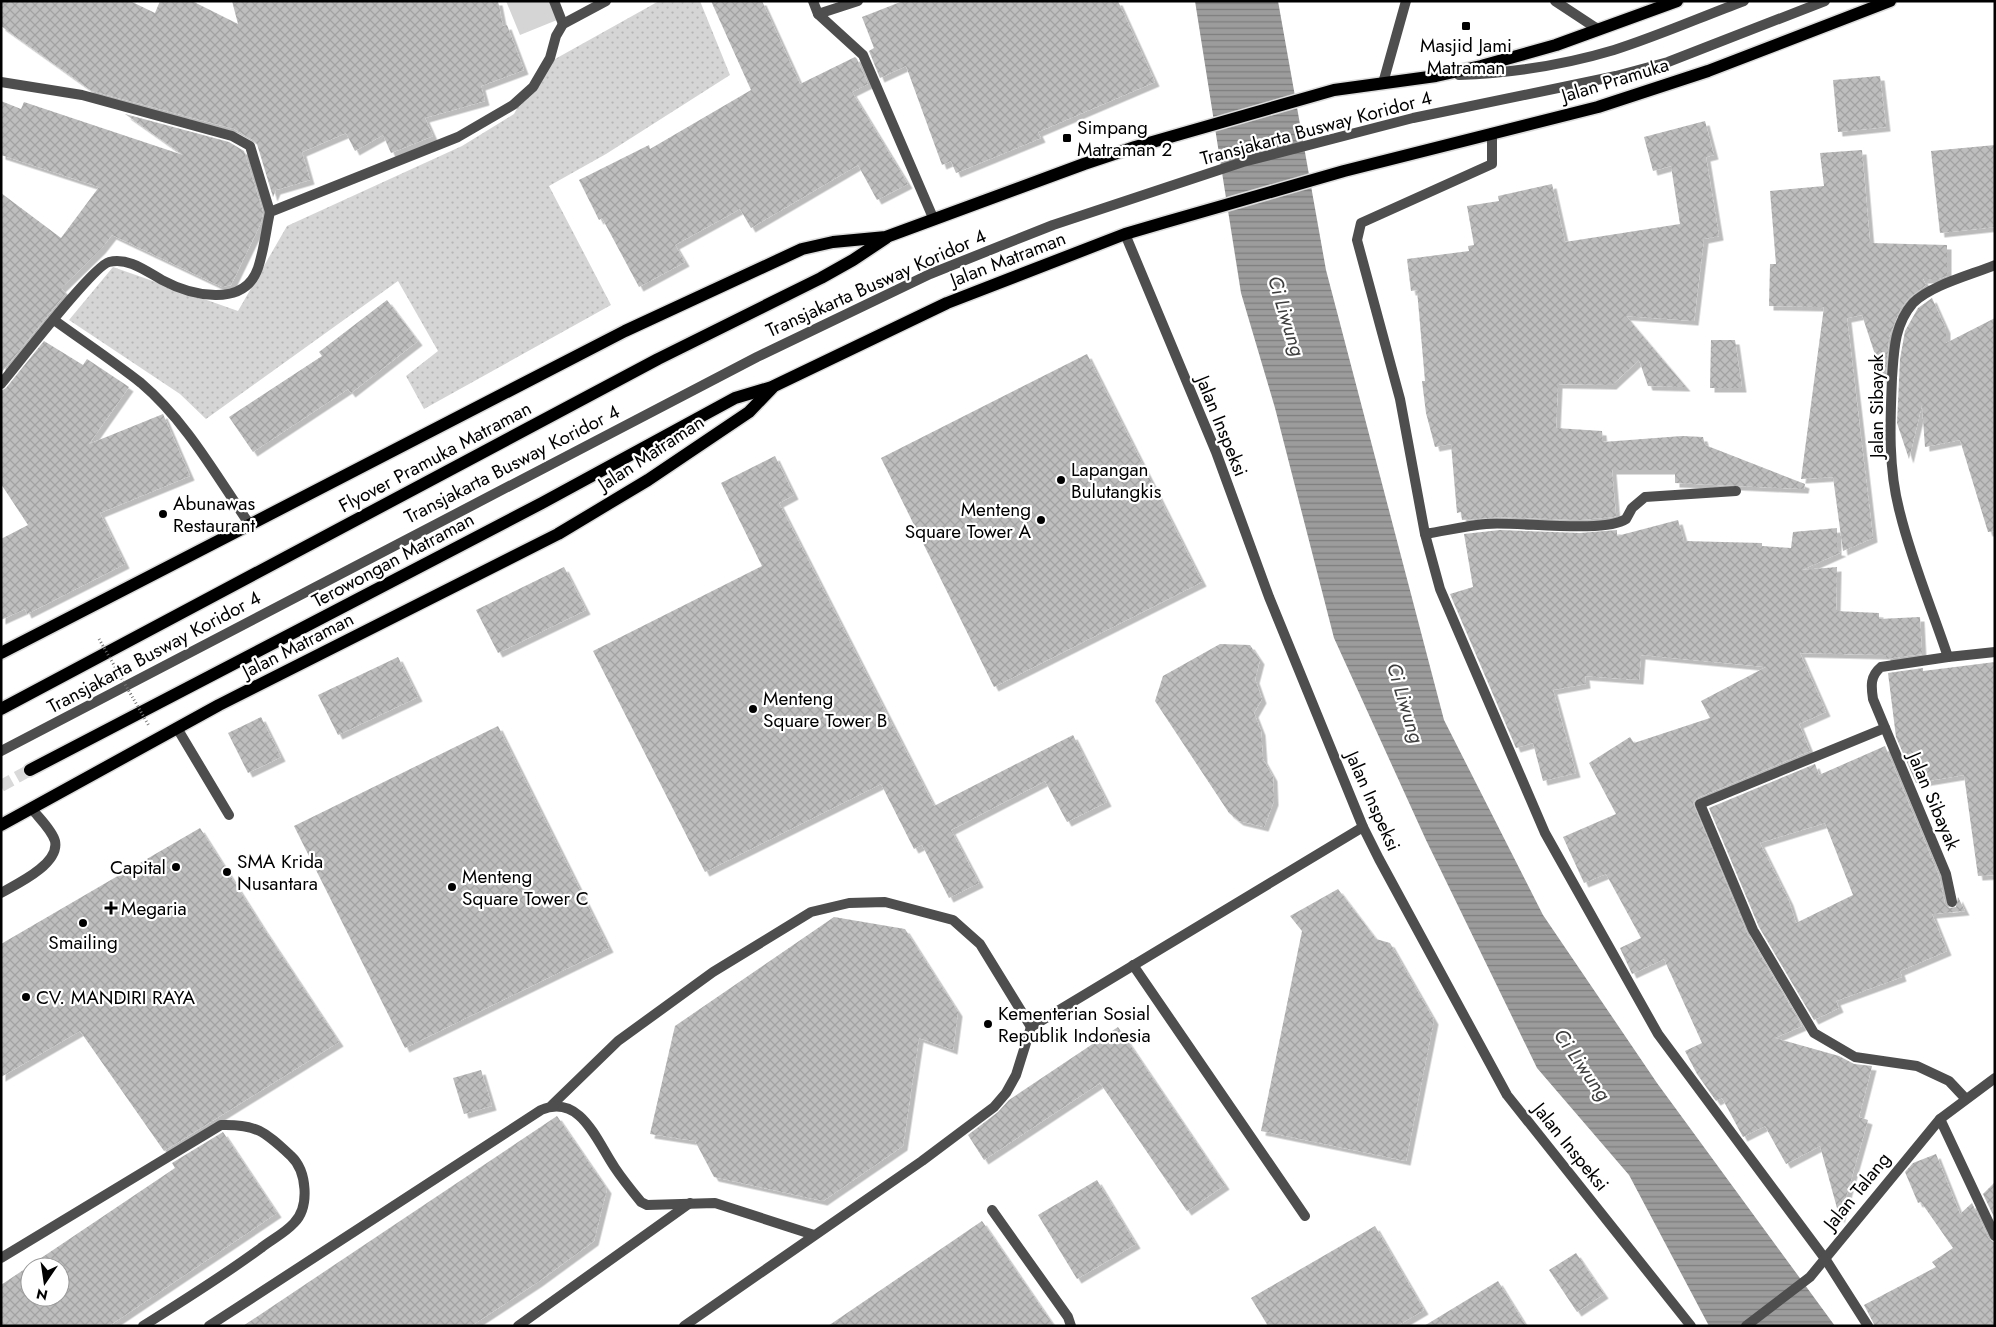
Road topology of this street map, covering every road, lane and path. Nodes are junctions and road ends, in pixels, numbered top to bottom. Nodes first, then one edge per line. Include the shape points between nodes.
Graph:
1 (554, 1) edge
2 (606, 1) edge
3 (813, 1) edge
4 (858, 1) edge
5 (1406, 1) edge
6 (1555, 1) edge
7 (1677, 1) edge
8 (1744, 1) edge
9 (1825, 1) edge
10 (1890, 1) edge
11 (818, 14) junction
12 (563, 24) junction
13 (1599, 30) junction
14 (1436, 76) junction
15 (1, 82) edge
16 (1383, 83) junction
17 (1492, 133) junction
18 (1344, 171) joint
19 (270, 212) junction
20 (934, 220) junction
21 (1125, 234) junction
22 (886, 237) junction
23 (1995, 265) edge
24 (54, 320) junction
25 (1, 384) edge
26 (774, 386) junction
27 (1736, 491) dead end
28 (250, 525) junction
29 (1425, 534) junction
30 (99, 639) dead end
31 (1995, 652) edge
32 (1, 653) edge
33 (108, 653) junction
34 (1948, 657) junction
35 (1, 709) edge
36 (149, 726) dead end
37 (177, 728) junction
38 (1884, 728) junction
39 (1, 751) edge
40 (30, 770) tunnel mouth
41 (32, 809) junction
42 (229, 815) dead end
43 (1, 825) edge
44 (1363, 827) junction
45 (1, 893) edge
46 (1952, 902) dead end
47 (1133, 965) junction
48 (1031, 1027) junction
49 (1995, 1078) edge
50 (1965, 1098) junction
51 (552, 1105) junction
52 (1940, 1119) junction
53 (692, 1202) junction
54 (992, 1210) dead end
55 (1305, 1216) dead end
56 (814, 1235) junction
57 (1995, 1236) edge
58 (1, 1258) edge
59 (1826, 1260) junction
60 (143, 1326) edge
61 (209, 1326) edge
62 (518, 1326) edge
63 (684, 1326) edge
64 (1071, 1326) edge
65 (1691, 1326) edge
66 (1746, 1326) edge
67 (1868, 1326) edge

1 - 12 street
2 - 12 street
3 - 11 street
4 - 11 street
5 - 16 street
6 - 13 street
7 - 13 main road
8 - 14 street, Transjakarta Busway Koridor 4 via 1582,59 1510,72
9 - 39 street, Transjakarta Busway Koridor 4 via 1668,62 1349,134 1243,162 1053,225 930,274 833,319 457,512
10 - 17 main road, Jalan Pramuka via 1680,80 1598,107
11 - 20 street via 863,55
12 - 19 street via 550,58 533,87 513,105 458,137
13 - 14 main road via 1556,45
14 - 16 main road
15 - 19 street via 82,95 232,136 250,146
16 - 20 main road via 1334,90 1135,147
17 - 18 main road, Jalan Pramuka
17 - 29 street via 1492,164 1361,223 1357,240 1400,399
18 - 21 main road, Jalan Matraman
19 - 24 street via 258,269 240,290 220,295 186,291 121,260 108,262 79,289
20 - 22 main road
21 - 26 main road, Jalan Matraman via 948,303
21 - 44 street, Jalan Inspeksi via 1216,452 1269,597
22 - 28 main road via 833,242 802,249 625,331
22 - 33 main road, Flyover Pramuka Matraman via 821,278 658,359
23 - 34 street, Jalan Sibayak via 1926,293 1913,304 1894,339 1891,450 1899,512
24 - 25 street
24 - 28 street via 141,384 172,415 210,464
26 - 37 main road, Jalan Matraman via 749,412 648,480 558,534
26 - 40 main road, Terowongan Matraman via 735,398 542,503
27 - 29 street via 1645,497 1632,508 1626,519 1611,524 1487,524
28 - 32 main road
29 - 59 street via 1440,589 1545,833 1658,1034
30 - 33 path, bridge
31 - 34 street, Jalan Sibayak
33 - 35 main road, Flyover Pramuka Matraman
33 - 36 path, bridge
34 - 38 street, Jalan Sibayak via 1881,667 1875,672 1871,685 1873,699
37 - 41 main road, Jalan Matraman
37 - 42 street
38 - 46 street, Jalan Sibayak via 1946,874
38 - 50 street via 1700,804 1753,930 1814,1033 1854,1057 1917,1066 1949,1081
41 - 43 main road, Jalan Matraman
41 - 45 street via 55,840 55,850 50,860 36,873
44 - 47 street
44 - 65 street, Jalan Inspeksi via 1507,1095
47 - 48 street
47 - 55 street
48 - 51 street via 980,944 953,920 885,902 849,903 811,912 713,972 618,1041
48 - 56 street via 1016,1075 994,1107
49 - 50 street, Jalan Talang
50 - 52 street, Jalan Talang
51 - 53 street via 576,1112 586,1120 615,1168 641,1202 647,1205
51 - 61 street
52 - 57 street
52 - 59 street, Jalan Talang via 1850,1226
53 - 56 street via 715,1203
53 - 62 street
54 - 64 street via 1068,1317
56 - 63 street
58 - 60 street via 221,1125 245,1125 259,1130 294,1160 303,1179 304,1203 295,1222 231,1270
59 - 66 street, Jalan Talang via 1810,1277
59 - 67 street

